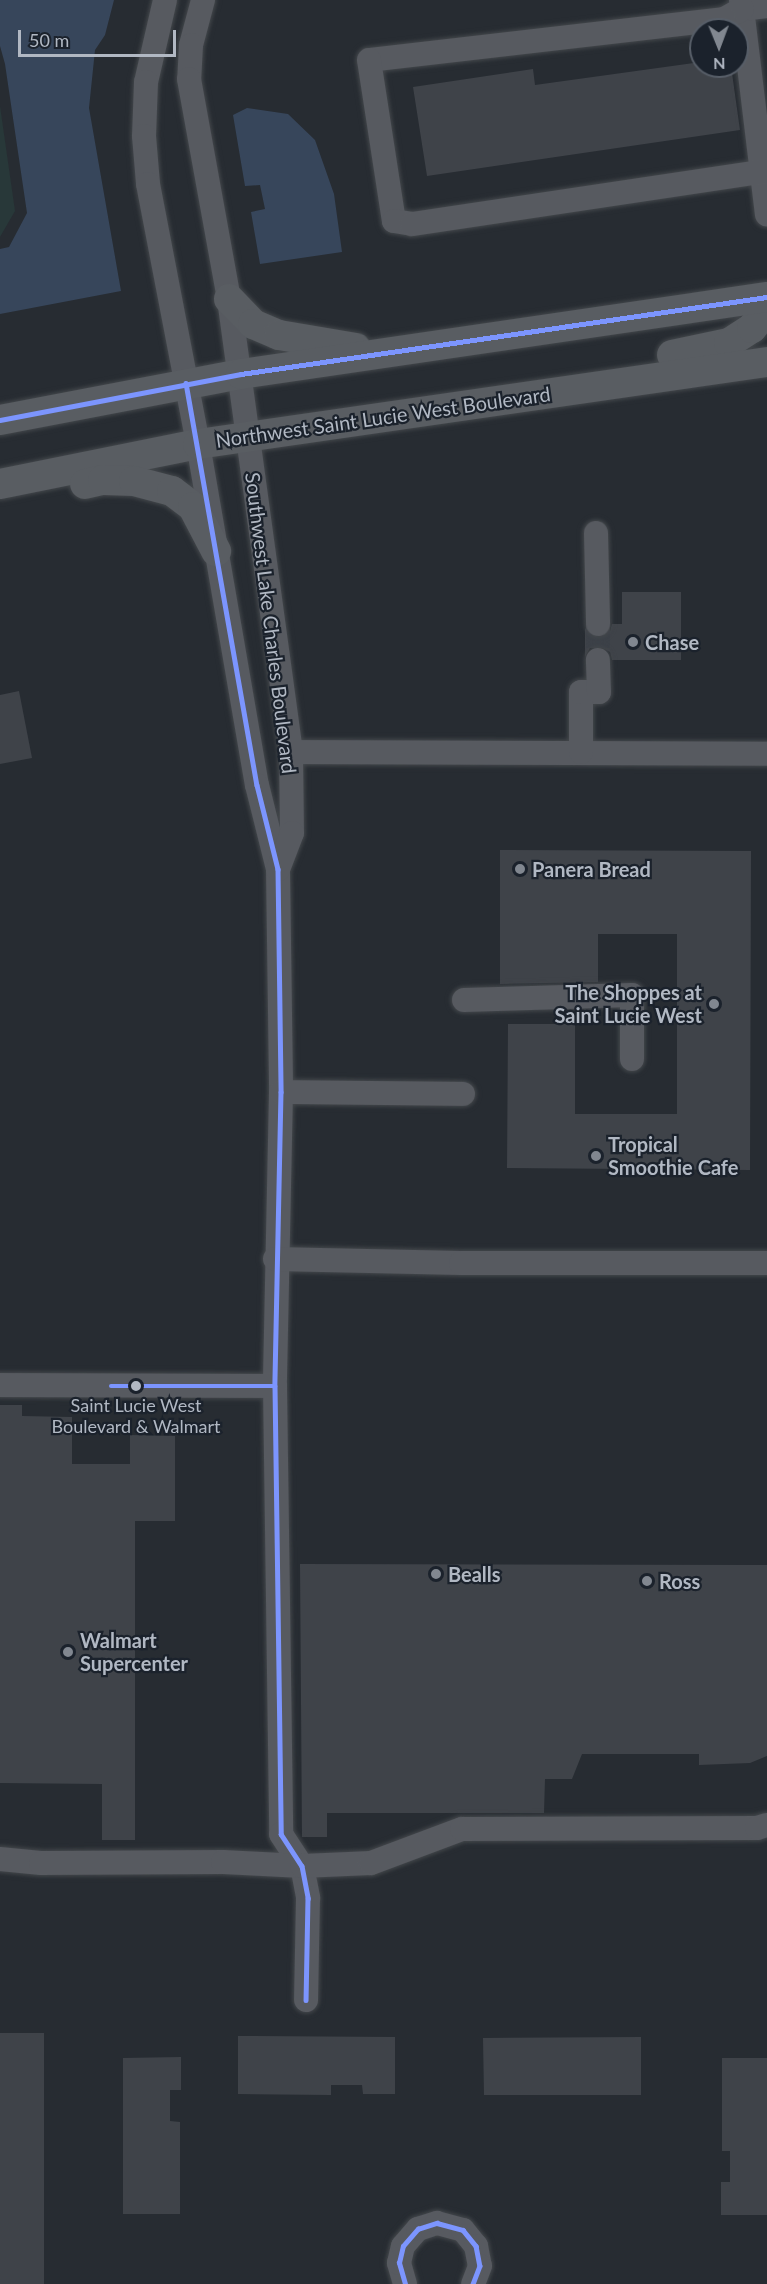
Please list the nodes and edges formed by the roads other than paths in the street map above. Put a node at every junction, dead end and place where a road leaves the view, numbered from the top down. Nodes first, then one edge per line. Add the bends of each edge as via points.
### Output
1 (165, 0) edge
2 (203, 0) edge
3 (741, 5) edge
4 (767, 6) edge
5 (765, 171) edge
6 (767, 214) edge
7 (767, 297) edge
8 (229, 299) junction
9 (767, 310) edge
10 (376, 354) junction
11 (767, 362) edge
12 (241, 374) junction
13 (186, 383) junction
14 (368, 419) junction
15 (0, 420) edge
16 (248, 437) junction
17 (198, 444) junction
18 (0, 484) edge
19 (0, 500) edge
20 (596, 533) dead end
21 (216, 551) junction
22 (598, 624) tunnel mouth
23 (598, 660) tunnel mouth
24 (291, 752) junction
25 (580, 752) junction
26 (767, 754) edge
27 (279, 869) junction
28 (464, 1000) dead end
29 (632, 1059) dead end
30 (280, 1092) junction
31 (463, 1094) dead end
32 (275, 1259) junction
33 (767, 1263) edge
34 (0, 1385) edge
35 (275, 1386) junction
36 (767, 1825) edge
37 (0, 1859) edge
38 (302, 1866) junction
39 (306, 2000) dead end
40 (405, 2284) edge
41 (473, 2284) edge

1 - 13 street, Southwest Lake Charles Boulevard via 146,82 144,136 148,184
2 - 8 street, Southwest Lake Charles Boulevard via 191,45 189,79
3 - 4 street
3 - 5 street
3 - 5 street via 724,19 369,60 394,221 412,224
5 - 6 street
7 - 10 main road
8 - 10 main road via 252,324 279,335 338,343
8 - 12 street, Southwest Lake Charles Boulevard
9 - 14 main road via 752,328 729,344 704,351 396,397
10 - 12 main road
11 - 14 main road, Northwest Saint Lucie West Boulevard
12 - 13 main road
12 - 16 street, Southwest Lake Charles Boulevard
13 - 15 main road
13 - 17 street, Southwest Lake Charles Boulevard
14 - 16 main road, Northwest Saint Lucie West Boulevard
16 - 17 main road, Northwest Saint Lucie West Boulevard
16 - 24 street, Southwest Lake Charles Boulevard
17 - 18 main road, Northwest Saint Lucie West Boulevard
17 - 21 street, Southwest Lake Charles Boulevard
19 - 21 main road via 103,480 155,485 182,497 193,507
20 - 22 street
21 - 27 street, Southwest Lake Charles Boulevard via 256,785
23 - 25 street via 599,692 581,692
24 - 25 street
24 - 27 street, Southwest Lake Charles Boulevard via 292,833
25 - 26 street
27 - 30 street
28 - 29 street via 632,995
30 - 31 street
30 - 32 street
32 - 33 street
32 - 35 street
34 - 35 street
35 - 38 street via 281,1834
36 - 38 street via 462,1829 371,1863
37 - 38 street via 41,1863 223,1862
38 - 39 street via 308,1898
40 - 41 street via 399,2263 403,2246 418,2229 437,2223 457,2227 473,2240 480,2260

